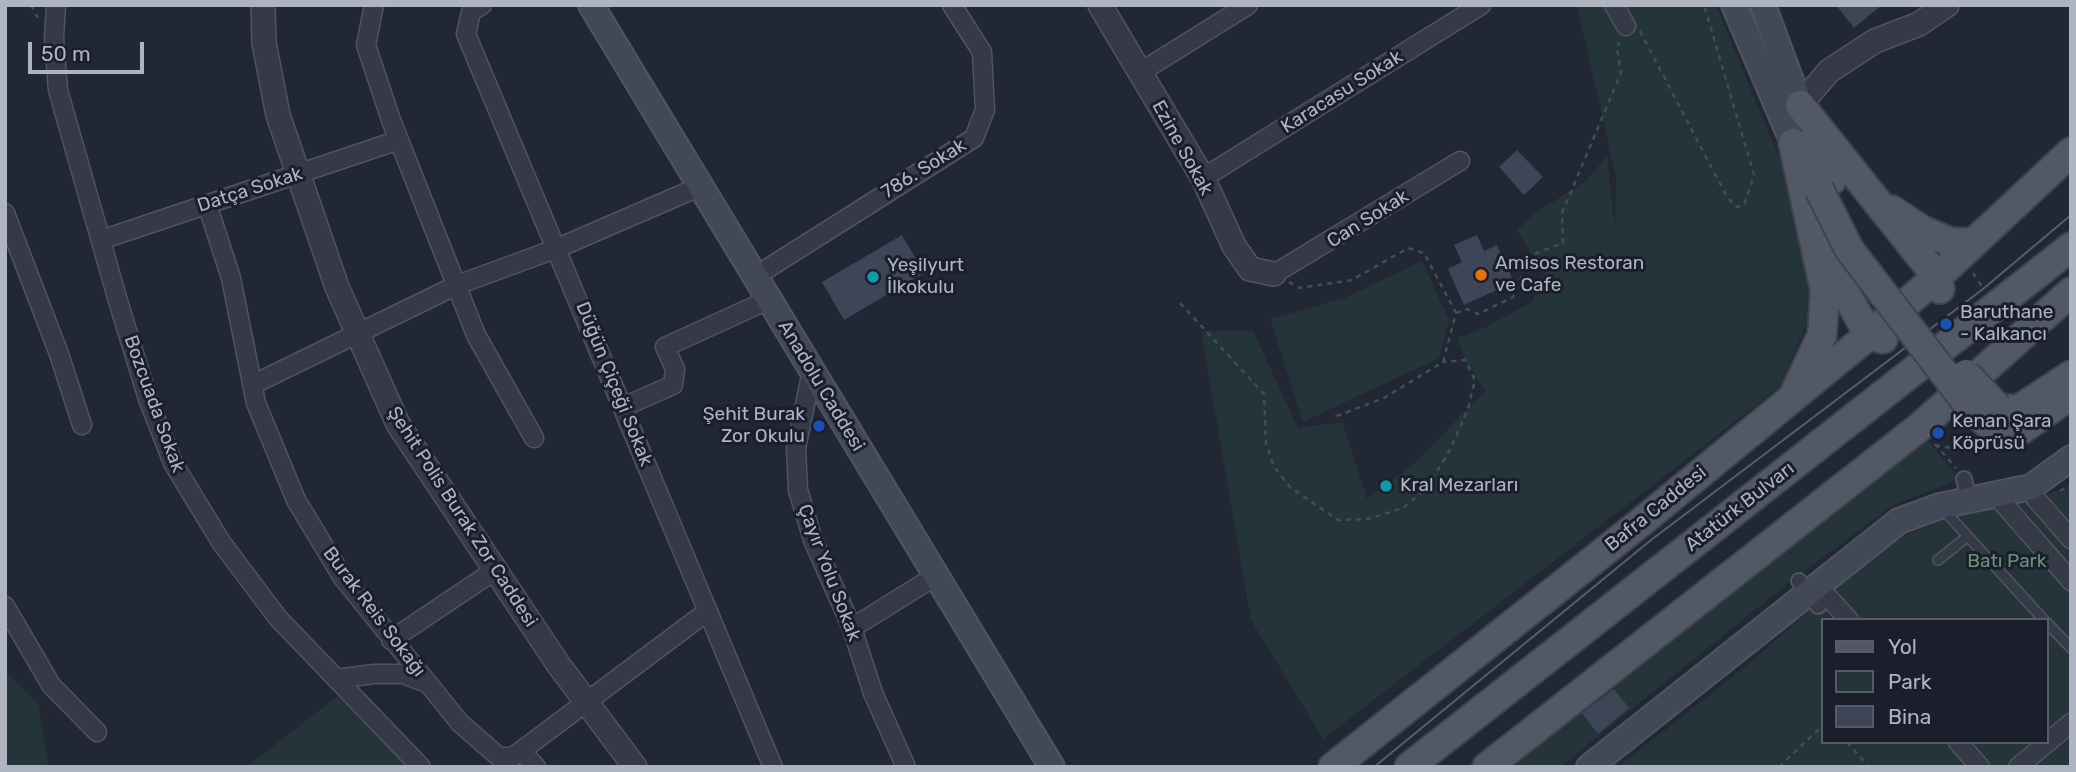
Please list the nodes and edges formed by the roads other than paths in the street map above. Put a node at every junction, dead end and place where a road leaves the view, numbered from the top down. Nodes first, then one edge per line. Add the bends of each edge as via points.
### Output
1 (56, 5) edge
2 (263, 5) edge
3 (374, 5) edge
4 (482, 5) edge
5 (591, 5) edge
6 (952, 5) edge
7 (1100, 5) edge
8 (1248, 5) edge
9 (1481, 5) edge
10 (1615, 5) edge
11 (1734, 5) edge
12 (1763, 5) edge
13 (1947, 5) edge
14 (1452, 13) edge
15 (1626, 26) road end
16 (1139, 73) junction
17 (1800, 105) junction
18 (400, 140) junction
19 (1793, 143) junction
20 (2071, 152) edge
21 (1460, 161) dead end
22 (299, 174) junction
23 (1203, 178) junction
24 (1825, 185) junction
25 (701, 186) junction
26 (1868, 194) junction
27 (207, 204) junction
28 (5, 214) edge
29 (1814, 236) junction
30 (100, 240) junction
31 (558, 247) junction
32 (2071, 247) edge
33 (1967, 250) junction
34 (1274, 274) joint
35 (754, 277) junction
36 (1938, 283) junction
37 (457, 285) junction
38 (2071, 292) edge
39 (768, 300) junction
40 (356, 333) junction
41 (1876, 337) junction
42 (812, 372) junction
43 (2071, 374) edge
44 (252, 384) junction
45 (2071, 395) edge
46 (1793, 398) junction
47 (623, 407) junction
48 (1996, 418) junction
49 (82, 425) dead end
50 (534, 438) dead end
51 (2071, 458) edge
52 (1994, 493) junction
53 (2036, 499) dead end
54 (1940, 506) junction
55 (1967, 537) junction
56 (2071, 539) edge
57 (1938, 560) dead end
58 (494, 571) junction
59 (937, 575) junction
60 (2071, 581) edge
61 (1813, 594) junction
62 (5, 606) edge
63 (708, 611) junction
64 (1846, 618) edge
65 (2042, 618) edge
66 (2048, 624) edge
67 (852, 628) junction
68 (391, 640) junction
69 (2071, 648) edge
70 (336, 679) junction
71 (427, 683) junction
72 (586, 701) junction
73 (2071, 723) edge
74 (97, 732) dead end
75 (2048, 742) edge
76 (1960, 744) edge
77 (2046, 744) edge
78 (521, 751) junction
79 (1048, 763) edge
80 (421, 767) edge
81 (536, 767) edge
82 (635, 767) edge
83 (773, 767) edge
84 (906, 767) edge
85 (1333, 767) edge
86 (1362, 767) edge
87 (1409, 767) edge
88 (1487, 767) edge
89 (1590, 767) edge
90 (1980, 767) edge
91 (2018, 767) edge

1 - 30 street, Bozcuada Sokak via 58,90
2 - 22 street, Şehit Polis Burak Zor Caddesi via 264,43 278,115
3 - 18 street via 366,45
4 - 31 street, Düğün Çiçeği Sokak via 471,12 466,34
5 - 25 main road, Anadolu Caddesi
6 - 35 street, 786. Sokak via 982,52 985,110 974,138
7 - 16 street, Ezine Sokak
8 - 16 street
9 - 14 street, Karacasu Sokak
10 - 15 street
11 - 19 main road
12 - 17 main road
13 - 17 street via 1919,24 1875,41 1829,71
14 - 23 street, Karacasu Sokak
16 - 23 street, Ezine Sokak
17 - 24 main road
17 - 26 main road
18 - 22 street, Datça Sokak
18 - 37 street
19 - 24 main road
19 - 29 main road
20 - 33 main road, Bafra Caddesi
21 - 34 street, Can Sokak
22 - 27 street, Datça Sokak
22 - 40 street, Şehit Polis Burak Zor Caddesi
23 - 34 street, Ezine Sokak via 1229,237 1250,269
24 - 48 main road, bridge
25 - 31 street
25 - 35 main road, Anadolu Caddesi
26 - 33 main road via 1922,230
26 - 36 main road
27 - 30 street, Datça Sokak
27 - 44 street, Burak Reis Sokağı via 231,278
28 - 49 street
29 - 41 main road
29 - 46 main road via 1825,291 1822,335
30 - 70 street, Bozcuada Sokak via 148,399 173,463 270,607
31 - 37 street
31 - 47 street, Düğün Çiçeği Sokak
32 - 87 main road, Atatürk Bulvarı
33 - 36 main road, Bafra Caddesi
35 - 39 main road, Anadolu Caddesi
36 - 41 main road, Bafra Caddesi
37 - 40 street
37 - 50 street via 476,335
38 - 88 main road via 1928,435
39 - 42 main road, Anadolu Caddesi
39 - 47 street via 665,347 675,369 673,385
40 - 44 street
40 - 58 street, Şehit Polis Burak Zor Caddesi via 398,424
41 - 46 main road, Bafra Caddesi
41 - 86 main road, Bafra Caddesi via 1803,408
42 - 59 main road, Anadolu Caddesi
42 - 67 street, Çayır Yolu Sokak via 796,449 798,490 813,540
43 - 48 main road via 2018,410
44 - 68 street, Burak Reis Sokağı via 272,448 296,500 343,578
45 - 48 main road via 2021,429 2004,432
46 - 85 main road, Bafra Caddesi
47 - 63 street, Düğün Çiçeği Sokak
51 - 52 main road via 2031,487
52 - 54 main road
52 - 60 street
53 - 56 street
54 - 55 lane
54 - 61 main road via 1899,522
55 - 57 lane
55 - 65 lane
58 - 68 street
58 - 72 street, Şehit Polis Burak Zor Caddesi
59 - 67 street
59 - 79 main road, Anadolu Caddesi
61 - 64 street
61 - 89 main road
62 - 74 street via 51,685
63 - 72 street
63 - 83 street, Düğün Çiçeği Sokak
66 - 69 lane
67 - 84 street, Çayır Yolu Sokak via 873,693
68 - 71 street, Burak Reis Sokağı
70 - 71 street via 403,674
70 - 80 street, Bozcuada Sokak
71 - 78 street, Burak Reis Sokağı via 485,748 499,757
72 - 78 street
72 - 82 street, Şehit Polis Burak Zor Caddesi
73 - 75 street
76 - 90 street
77 - 91 street
78 - 81 street

